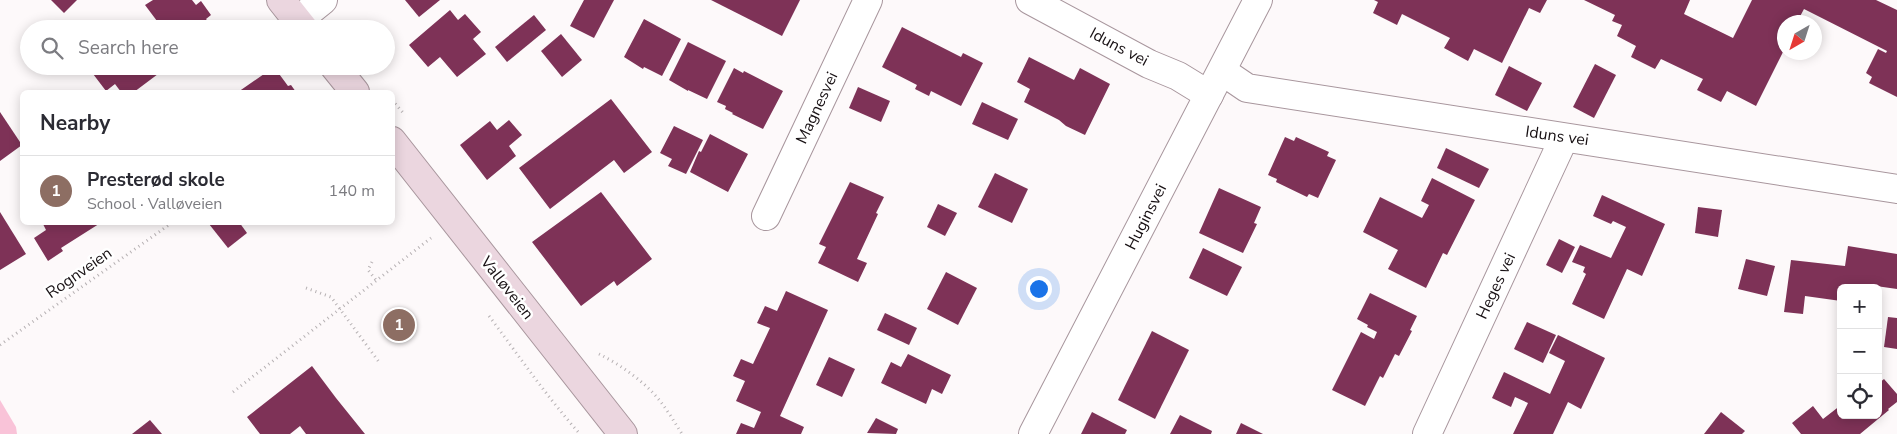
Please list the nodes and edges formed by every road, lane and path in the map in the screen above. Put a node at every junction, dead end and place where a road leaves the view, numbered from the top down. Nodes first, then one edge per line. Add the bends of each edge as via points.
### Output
1 (323, 0) edge
2 (868, 0) edge
3 (1030, 0) edge
4 (1258, 0) edge
5 (294, 16) edge
6 (1222, 71) junction
7 (341, 75) edge
8 (352, 90) edge
9 (1209, 95) junction
10 (1564, 138) junction
11 (395, 145) edge
12 (1897, 189) edge
13 (766, 216) dead end
14 (169, 225) edge
15 (433, 236) dead end
16 (372, 262) dead end
17 (376, 280) junction
18 (306, 288) dead end
19 (339, 308) junction
20 (0, 345) edge
21 (596, 353) dead end
22 (378, 362) dead end
23 (233, 392) dead end
24 (623, 434) edge
25 (682, 434) edge
26 (1033, 434) edge
27 (1427, 434) edge

1 - 5 street
2 - 13 street, Magnesvei
3 - 9 street, Iduns vei
4 - 6 street, Huginsvei
6 - 9 street, Huginsvei
6 - 10 street, Iduns vei via 1247,88
7 - 8 main road
9 - 26 street, Huginsvei
10 - 12 street, Iduns vei
10 - 27 street, Heges vei
11 - 24 main road, Valløveien
14 - 20 path, Rognveien
15 - 17 path
16 - 17 path via 368,270
17 - 19 path
18 - 19 path via 331,297
19 - 22 path
19 - 23 path
21 - 25 path via 613,361 648,389

